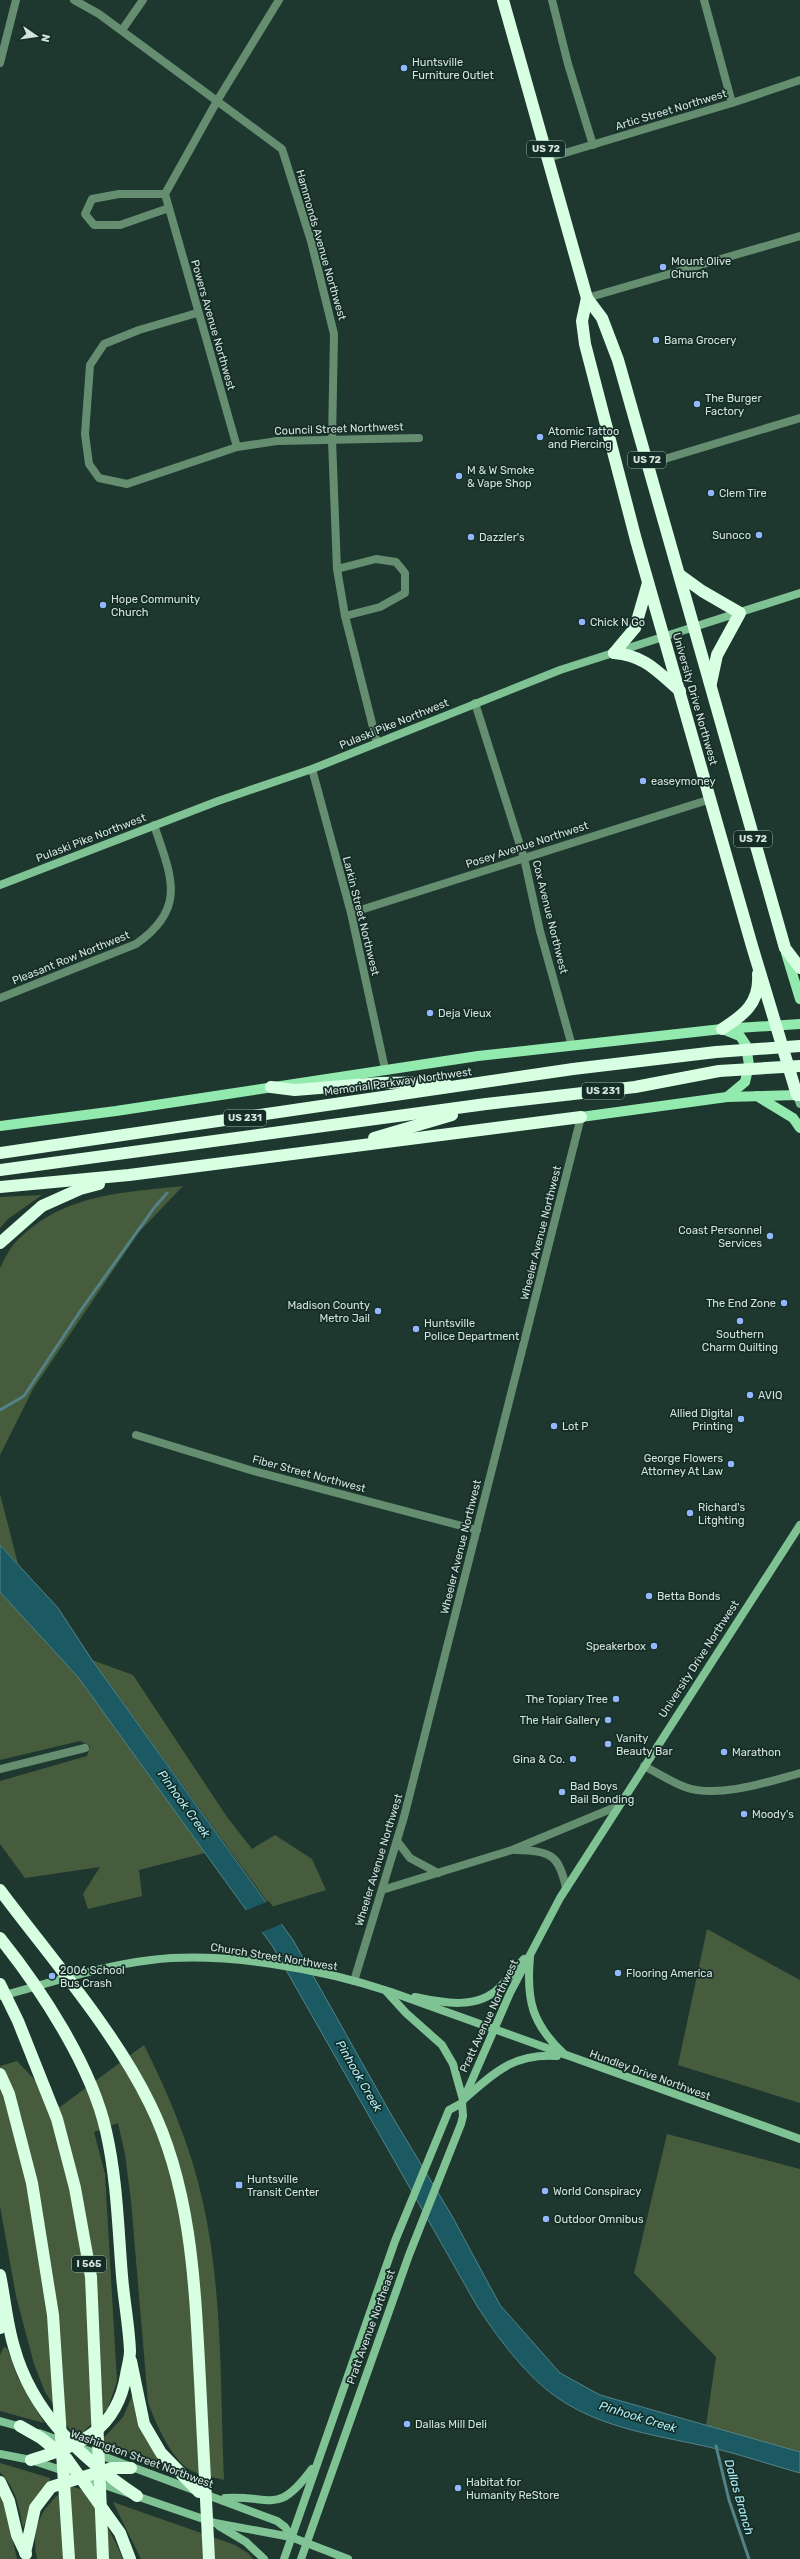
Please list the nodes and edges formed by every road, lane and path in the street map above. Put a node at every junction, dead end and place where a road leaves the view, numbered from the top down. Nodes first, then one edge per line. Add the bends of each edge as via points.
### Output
1 (16, 0) edge
2 (74, 0) edge
3 (143, 0) edge
4 (279, 0) edge
5 (503, 0) edge
6 (552, 0) edge
7 (704, 0) edge
8 (122, 30) junction
9 (0, 63) edge
10 (800, 80) edge
11 (217, 101) junction
12 (732, 103) junction
13 (593, 145) junction
14 (548, 158) junction
15 (165, 194) junction
16 (169, 208) junction
17 (800, 236) edge
18 (587, 298) junction
19 (197, 313) junction
20 (800, 418) edge
21 (419, 438) dead end
22 (332, 440) junction
23 (237, 447) junction
24 (648, 464) junction
25 (337, 569) junction
26 (680, 574) junction
27 (648, 583) junction
28 (800, 593) edge
29 (740, 613) junction
30 (345, 616) junction
31 (695, 627) junction
32 (664, 636) junction
33 (614, 653) junction
34 (711, 687) junction
35 (680, 692) junction
36 (475, 703) junction
37 (377, 743) junction
38 (312, 769) junction
39 (711, 799) junction
40 (154, 825) junction
41 (524, 858) junction
42 (0, 885) edge
43 (351, 913) junction
44 (785, 948) junction
45 (758, 964) junction
46 (800, 968) edge
47 (0, 998) edge
48 (800, 999) edge
49 (800, 1024) edge
50 (777, 1026) junction
51 (722, 1029) junction
52 (572, 1046) junction
53 (800, 1046) edge
54 (800, 1066) edge
55 (385, 1069) junction
56 (490, 1082) junction
57 (271, 1087) junction
58 (757, 1096) junction
59 (727, 1097) junction
60 (799, 1098) edge
61 (486, 1104) junction
62 (581, 1117) junction
63 (0, 1126) edge
64 (800, 1128) edge
65 (342, 1148) junction
66 (0, 1153) edge
67 (0, 1170) edge
68 (129, 1175) junction
69 (0, 1187) edge
70 (0, 1243) edge
71 (136, 1435) dead end
72 (800, 1525) edge
73 (477, 1530) junction
74 (84, 1748) dead end
75 (644, 1766) junction
76 (0, 1769) edge
77 (800, 1773) edge
78 (618, 1806) junction
79 (397, 1841) junction
80 (512, 1850) junction
81 (438, 1873) junction
82 (566, 1888) junction
83 (0, 1890) edge
84 (382, 1890) junction
85 (0, 1938) edge
86 (531, 1952) junction
87 (354, 1981) junction
88 (0, 1984) edge
89 (385, 1991) junction
90 (0, 1996) edge
91 (493, 2030) junction
92 (568, 2057) junction
93 (0, 2074) edge
94 (462, 2101) junction
95 (800, 2139) edge
96 (395, 2241) joint
97 (1, 2281) edge
98 (0, 2328) edge
99 (130, 2353) junction
100 (0, 2421) edge
101 (20, 2426) junction
102 (74, 2446) junction
103 (59, 2452) junction
104 (0, 2454) edge
105 (32, 2460) junction
106 (318, 2462) junction
107 (131, 2468) junction
108 (101, 2472) junction
109 (80, 2477) junction
110 (0, 2482) edge
111 (199, 2492) junction
112 (137, 2496) junction
113 (222, 2499) junction
114 (215, 2523) junction
115 (291, 2537) junction
116 (305, 2543) junction
117 (26, 2556) edge
118 (69, 2559) edge
119 (103, 2559) edge
120 (130, 2559) edge
121 (209, 2559) edge
122 (264, 2559) edge
123 (284, 2559) edge
124 (301, 2559) edge
125 (348, 2559) edge

1 - 9 street
2 - 8 street, Hammonds Avenue Northwest
3 - 8 street
4 - 11 street
5 - 14 highway, University Drive Northwest / US 72
6 - 13 street via 568,64
7 - 12 street
8 - 11 street, Hammonds Avenue Northwest
10 - 12 street, Artic Street Northwest
11 - 15 street
11 - 22 street, Hammonds Avenue Northwest via 282,149 311,241 334,334
12 - 13 street, Artic Street Northwest
13 - 14 street, Artic Street Northwest
14 - 18 highway, University Drive Northwest / US 72
15 - 16 street, Powers Avenue Northwest
15 - 16 street via 119,194 92,199 85,214 94,225 120,225
16 - 19 street, Powers Avenue Northwest
17 - 18 street
18 - 24 highway, University Drive Northwest / US 72 via 602,318 618,360
18 - 27 highway, University Drive Northwest / US 72 via 582,322 586,344
19 - 23 street, Powers Avenue Northwest
19 - 23 street, Council Street Northwest via 139,330 104,344 90,365 85,434 89,464 99,478 127,484
20 - 24 street
21 - 22 street, Council Street Northwest
22 - 23 street, Council Street Northwest via 277,441
22 - 25 street, Hammonds Avenue Northwest
24 - 26 highway, University Drive Northwest / US 72
25 - 30 street, Hammonds Avenue Northwest
25 - 30 street via 376,560 396,562 405,573 404,593 380,606
26 - 29 highway via 702,591
26 - 31 highway, University Drive Northwest / US 72
27 - 32 highway, University Drive Northwest / US 72
27 - 33 highway via 635,628
28 - 29 main road, Pulaski Pike Northwest
29 - 31 main road, Pulaski Pike Northwest
29 - 34 highway via 717,655
30 - 37 street, Hammonds Avenue Northwest
31 - 32 main road, Pulaski Pike Northwest
31 - 34 highway, University Drive Northwest / US 72
32 - 33 main road, Pulaski Pike Northwest
32 - 35 highway, University Drive Northwest / US 72
33 - 35 highway via 631,654 649,664
33 - 36 main road, Pulaski Pike Northwest via 560,670
34 - 44 highway, University Drive Northwest / US 72
35 - 39 highway, University Drive Northwest / US 72
36 - 37 main road, Pulaski Pike Northwest
36 - 41 street, Cox Avenue Northwest
37 - 38 main road, Pulaski Pike Northwest
38 - 40 main road, Pulaski Pike Northwest
38 - 43 street, Larkin Street Northwest
39 - 41 street, Posey Avenue Northwest
39 - 45 highway, University Drive Northwest / US 72
40 - 42 main road, Pulaski Pike Northwest
40 - 47 street, Pleasant Row Northwest via 170,871 172,895 167,913 152,933 136,944
41 - 43 street, Posey Avenue Northwest
41 - 52 street, Cox Avenue Northwest via 540,931
43 - 55 street, Larkin Street Northwest
44 - 46 highway, US 72
44 - 48 main road, University Drive Northwest / US 72
45 - 50 highway, University Drive Northwest / US 72
45 - 51 highway via 757,991 750,1009
49 - 50 main road
50 - 51 main road
50 - 60 highway, University Drive Northwest / US 72
51 - 52 main road
51 - 59 main road via 740,1036 746,1045 748,1060 745,1082
52 - 55 main road
53 - 56 highway, Memorial Parkway Northwest / US 231 via 716,1052
54 - 61 highway, US 231 via 719,1071 635,1087
55 - 57 main road
56 - 57 highway via 380,1083 295,1090
56 - 66 highway, Memorial Parkway Northwest / US 231
57 - 63 main road
58 - 59 main road
58 - 60 main road
58 - 64 main road via 792,1118
59 - 62 main road
61 - 65 highway
61 - 67 highway, US 231
62 - 65 highway
62 - 73 street, Wheeler Avenue Northwest
65 - 68 highway
68 - 69 highway
68 - 70 highway via 80,1189 42,1206
71 - 73 street, Fiber Street Northwest via 250,1470
72 - 75 main road, University Drive Northwest
73 - 79 street, Wheeler Avenue Northwest
74 - 76 street
75 - 77 street via 685,1788 706,1791 729,1790
75 - 78 main road, University Drive Northwest
78 - 80 street
78 - 82 main road, Pratt Avenue Northwest
79 - 81 street via 410,1858
79 - 84 street, Wheeler Avenue Northwest
80 - 81 street
80 - 82 street via 543,1852 554,1857 561,1868
81 - 84 street
82 - 86 main road, Pratt Avenue Northwest
83 - 121 highway via 109,2035 150,2104 173,2165 183,2203 196,2306
84 - 87 street, Wheeler Avenue Northwest
85 - 99 highway via 72,2045 96,2098 106,2130 114,2173
86 - 89 main road via 500,1987 482,1999 455,2003
86 - 91 main road, Pratt Avenue Northwest
86 - 92 main road via 529,1992 538,2023
87 - 89 main road, Church Street Northwest
87 - 90 main road, Church Street Northwest via 232,1959 180,1957 104,1968
88 - 119 highway, I 565 via 57,2119 75,2188 83,2232 91,2277
89 - 91 main road, Church Street Northwest
89 - 94 main road via 442,2045 453,2064
91 - 92 main road, Hundley Drive Northwest
91 - 94 main road, Pratt Avenue Northwest
92 - 94 main road via 528,2057 513,2062 494,2072
92 - 95 main road, Hundley Drive Northwest
93 - 118 highway via 9,2094 32,2183 53,2315
94 - 96 main road, Pratt Avenue Northwest via 449,2110
94 - 116 main road, Pratt Avenue Northeast via 461,2124 409,2254
96 - 106 main road, Pratt Avenue Northeast
97 - 98 highway
97 - 102 highway via 14,2347 31,2390 56,2427
99 - 102 highway via 122,2396 112,2414 95,2434
99 - 111 highway via 144,2424 161,2453
100 - 101 main road, Washington Street Northwest
101 - 102 main road, Washington Street Northwest
101 - 103 highway
102 - 103 highway
102 - 107 main road, Washington Street Northwest
102 - 108 highway
103 - 105 highway
103 - 109 highway
104 - 105 main road, Washington Street Northwest
105 - 109 main road, Washington Street Northwest
106 - 113 main road via 297,2488 278,2500
106 - 115 main road, Pratt Avenue Northeast
107 - 108 highway via 112,2468
107 - 111 main road, Washington Street Northwest
108 - 109 highway
108 - 112 highway
109 - 112 main road, Washington Street Northwest
109 - 117 highway via 51,2488 35,2508
109 - 120 highway via 120,2533
110 - 117 highway via 9,2501 17,2535
111 - 113 main road, Washington Street Northwest
112 - 114 main road, Washington Street Northwest
113 - 115 main road, Washington Street Northwest via 277,2521 285,2527
114 - 115 main road, Washington Street Northwest
114 - 122 main road via 246,2542
115 - 116 main road, Washington Street Northwest
115 - 123 main road, Pratt Avenue Northeast
116 - 124 main road, Pratt Avenue Northeast
116 - 125 main road, Washington Street Northwest

